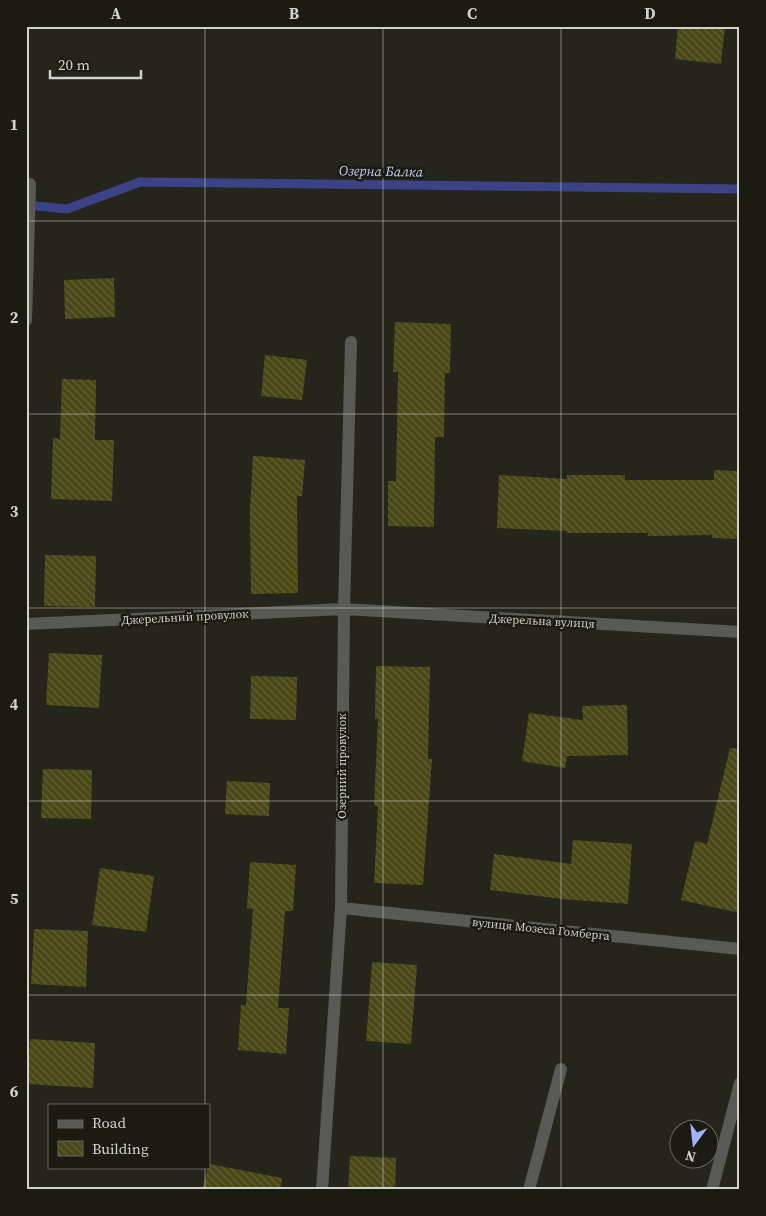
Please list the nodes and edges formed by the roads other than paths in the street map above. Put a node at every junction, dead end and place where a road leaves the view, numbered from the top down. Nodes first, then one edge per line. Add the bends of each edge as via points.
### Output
1 (30, 184) dead end
2 (26, 320) edge
3 (351, 342) dead end
4 (344, 609) junction
5 (26, 624) edge
6 (740, 632) edge
7 (342, 908) junction
8 (740, 949) edge
9 (562, 1069) dead end
10 (740, 1083) edge
11 (322, 1190) edge
12 (529, 1190) edge
13 (712, 1190) edge

1 - 2 street
3 - 4 street, Озерний провулок
4 - 5 street, Джерельний провулок
4 - 6 street, Джерельна вулиця
4 - 7 street, Озерний провулок
7 - 8 street, вулиця Мозеса Гомберга
7 - 11 street, Озерний провулок
9 - 12 street
10 - 13 street

